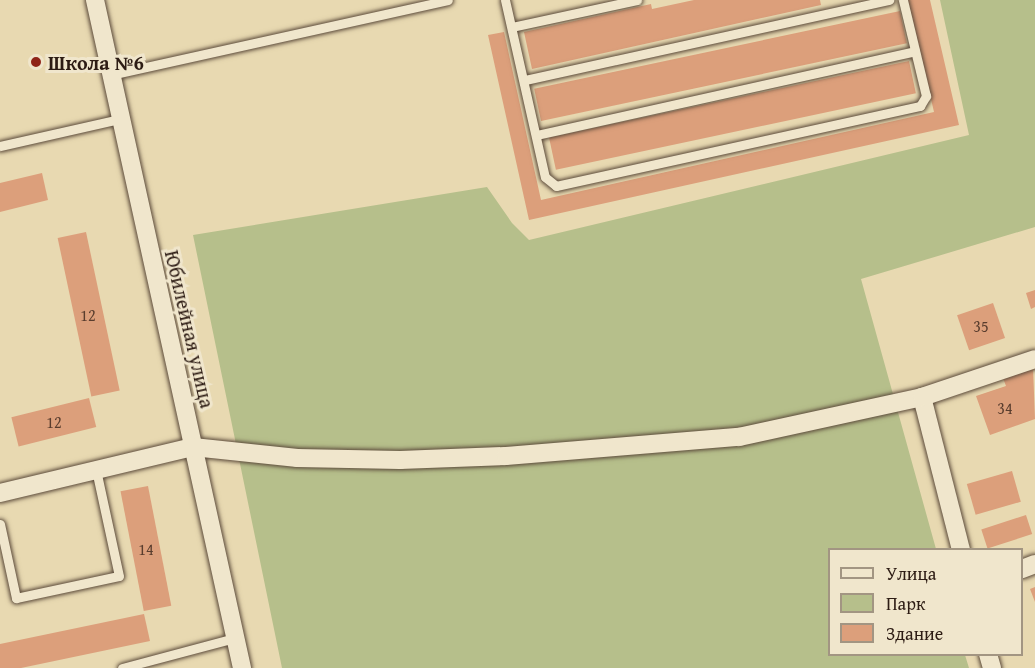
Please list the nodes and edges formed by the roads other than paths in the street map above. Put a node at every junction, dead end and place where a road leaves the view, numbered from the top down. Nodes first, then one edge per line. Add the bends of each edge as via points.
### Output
1 (94, 0) edge
2 (448, 0) edge
3 (505, 0) edge
4 (637, 0) edge
5 (835, 0) edge
6 (889, 0) edge
7 (903, 0) edge
8 (838, 11) junction
9 (512, 27) junction
10 (915, 51) junction
11 (110, 75) junction
12 (525, 80) junction
13 (120, 119) junction
14 (537, 135) junction
15 (0, 146) edge
16 (1035, 359) edge
17 (922, 397) junction
18 (194, 447) junction
19 (96, 470) junction
20 (0, 493) edge
21 (0, 524) edge
22 (961, 548) edge
23 (235, 638) junction
24 (122, 668) edge
25 (242, 668) edge

1 - 11 street, Юбилейная улица
2 - 11 lane
3 - 9 lane
4 - 9 lane
5 - 8 lane
6 - 8 lane
7 - 10 lane
8 - 12 lane
9 - 12 lane
10 - 14 lane
10 - 14 lane via 926,96 920,106 908,109 556,186 545,177
11 - 13 street, Юбилейная улица
12 - 14 lane
13 - 15 lane
13 - 18 street, Юбилейная улица
16 - 17 street
17 - 18 street via 739,437 506,456 297,458
17 - 22 street
18 - 19 street
18 - 23 street, Юбилейная улица
19 - 20 street
19 - 21 lane via 119,576 16,598
23 - 24 lane
23 - 25 street, Юбилейная улица

